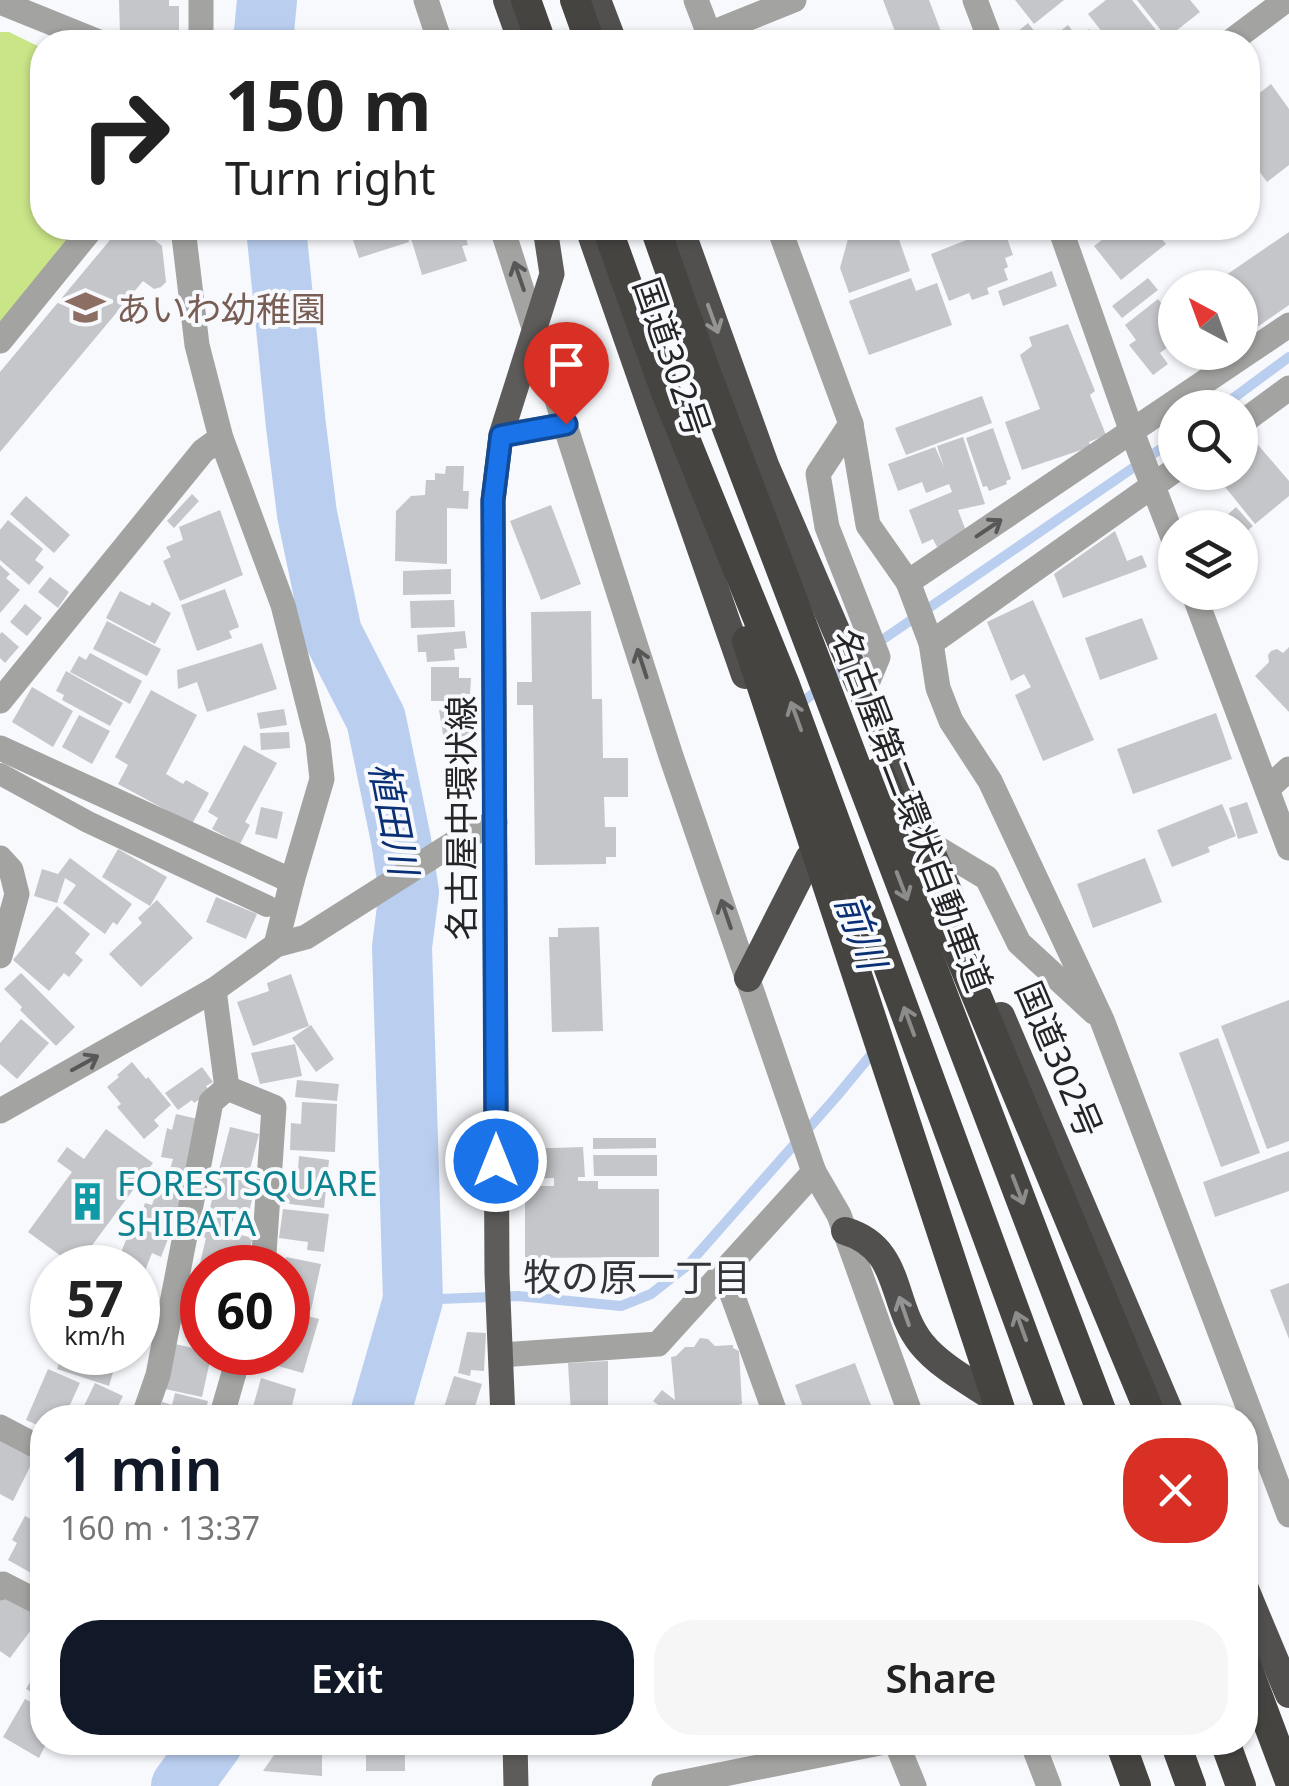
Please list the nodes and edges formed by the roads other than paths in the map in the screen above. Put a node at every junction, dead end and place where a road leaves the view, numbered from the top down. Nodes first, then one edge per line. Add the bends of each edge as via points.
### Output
1 (202, 0) edge
2 (426, 0) edge
3 (506, 0) edge
4 (526, 0) edge
5 (574, 0) edge
6 (598, 0) edge
7 (696, 0) edge
8 (794, 0) edge
9 (975, 0) edge
10 (1286, 0) edge
11 (0, 2) edge
12 (69, 30) edge
13 (201, 30) edge
14 (436, 30) edge
15 (517, 30) edge
16 (537, 30) edge
17 (585, 30) edge
18 (609, 30) edge
19 (708, 30) edge
20 (728, 30) edge
21 (986, 30) edge
22 (1246, 30) edge
23 (82, 240) edge
24 (184, 240) edge
25 (506, 240) edge
26 (547, 240) edge
27 (592, 240) edge
28 (611, 240) edge
29 (659, 240) edge
30 (684, 240) edge
31 (784, 240) edge
32 (1064, 240) edge
33 (535, 325) junction
34 (1289, 325) edge
35 (0, 341) edge
36 (706, 370) junction
37 (664, 386) junction
38 (1289, 388) edge
39 (1258, 411) edge
40 (566, 424) junction
41 (851, 424) junction
42 (1134, 435) junction
43 (501, 436) junction
44 (221, 438) junction
45 (1158, 475) edge
46 (1158, 478) edge
47 (910, 586) junction
48 (1201, 610) edge
49 (928, 635) junction
50 (862, 692) junction
51 (0, 701) edge
52 (0, 748) edge
53 (1289, 769) edge
54 (0, 774) edge
55 (1267, 789) junction
56 (495, 822) junction
57 (926, 842) junction
58 (1289, 848) edge
59 (0, 858) edge
60 (809, 858) junction
61 (292, 881) junction
62 (266, 906) dead end
63 (276, 945) junction
64 (0, 956) edge
65 (748, 978) junction
66 (214, 990) junction
67 (1102, 1020) junction
68 (227, 1088) junction
69 (0, 1111) edge
70 (814, 1172) junction
71 (845, 1231) junction
72 (265, 1245) edge
73 (724, 1272) junction
74 (501, 1354) junction
75 (233, 1375) edge
76 (148, 1405) edge
77 (225, 1405) edge
78 (503, 1405) edge
79 (772, 1405) edge
80 (907, 1405) edge
81 (993, 1405) edge
82 (999, 1405) edge
83 (999, 1405) edge
84 (1049, 1405) edge
85 (1099, 1405) edge
86 (1147, 1405) edge
87 (1166, 1405) edge
88 (1247, 1405) edge
89 (0, 1427) edge
90 (1258, 1433) edge
91 (30, 1443) edge
92 (1289, 1515) edge
93 (0, 1588) edge
94 (30, 1598) edge
95 (1258, 1620) edge
96 (1289, 1694) edge
97 (1258, 1697) edge
98 (515, 1755) edge
99 (820, 1755) edge
100 (901, 1755) edge
101 (1037, 1755) edge
102 (1122, 1755) edge
103 (1179, 1755) edge
104 (1230, 1755) edge
105 (1289, 1779) edge
106 (516, 1786) edge
107 (664, 1786) edge
108 (914, 1786) edge
109 (1049, 1786) edge
110 (1133, 1786) edge
111 (1191, 1786) edge
112 (1241, 1786) edge

1 - 13 street
2 - 14 street
3 - 15 highway
4 - 16 highway
5 - 17 highway
6 - 18 highway
7 - 19 street
8 - 20 street
9 - 21 street
10 - 22 street
11 - 12 street
23 - 35 street
24 - 44 street via 197,345
33 -> 25 street
26 - 33 main road, 名古屋中環状線 via 552,274
27 - 60 highway, 国道302号
28 - 37 highway
29 - 36 highway, 名古屋第二環状自動車道
30 -> 50 highway, 国道302号 via 765,465
31 - 41 street
32 - 42 street
33 - 40 street
33 - 43 main road, 名古屋中環状線
34 - 42 street
36 -> 85 highway, 名古屋第二環状自動車道
36 - 86 highway
37 - 83 highway
84 -> 37 highway via 785,685
38 - 39 street
40 - 43 street
65 -> 40 street
41 - 47 street via 868,525
41 - 50 street via 818,474 828,532 878,657
42 - 45 street
47 -> 42 street
43 - 56 main road, 名古屋中環状線 via 493,500
44 - 51 street via 203,451
44 - 61 street via 283,605 318,743 322,779
46 - 49 street
47 - 49 street
48 - 55 street
49 - 67 street via 951,721 990,781
50 - 57 highway, 国道302号
52 - 61 street
53 - 55 street
54 - 62 street
55 - 58 street
56 - 63 street via 306,937
56 - 74 main road, 名古屋中環状線
57 - 67 street via 987,878 1019,943
57 - 87 highway, 国道302号
59 - 64 street via 17,894
60 - 65 highway
60 - 82 highway, 国道302号
61 - 63 street
63 - 66 street
65 - 70 street
66 - 68 street
69 -> 66 street
67 - 88 street
68 - 72 street via 274,1106
68 - 76 street via 211,1102
70 - 71 street
70 - 73 street
71 - 80 street
81 -> 71 highway via 925,1348 910,1328 879,1250
73 - 74 street via 658,1344
73 - 79 street
74 - 78 main road, 名古屋中環状線
75 - 77 street
89 - 91 street
90 - 92 street
93 - 94 street
95 - 96 highway
97 - 105 highway
98 - 106 main road
99 - 107 street
100 - 108 street
101 - 109 street
102 - 110 highway
103 - 111 highway
104 - 112 highway

